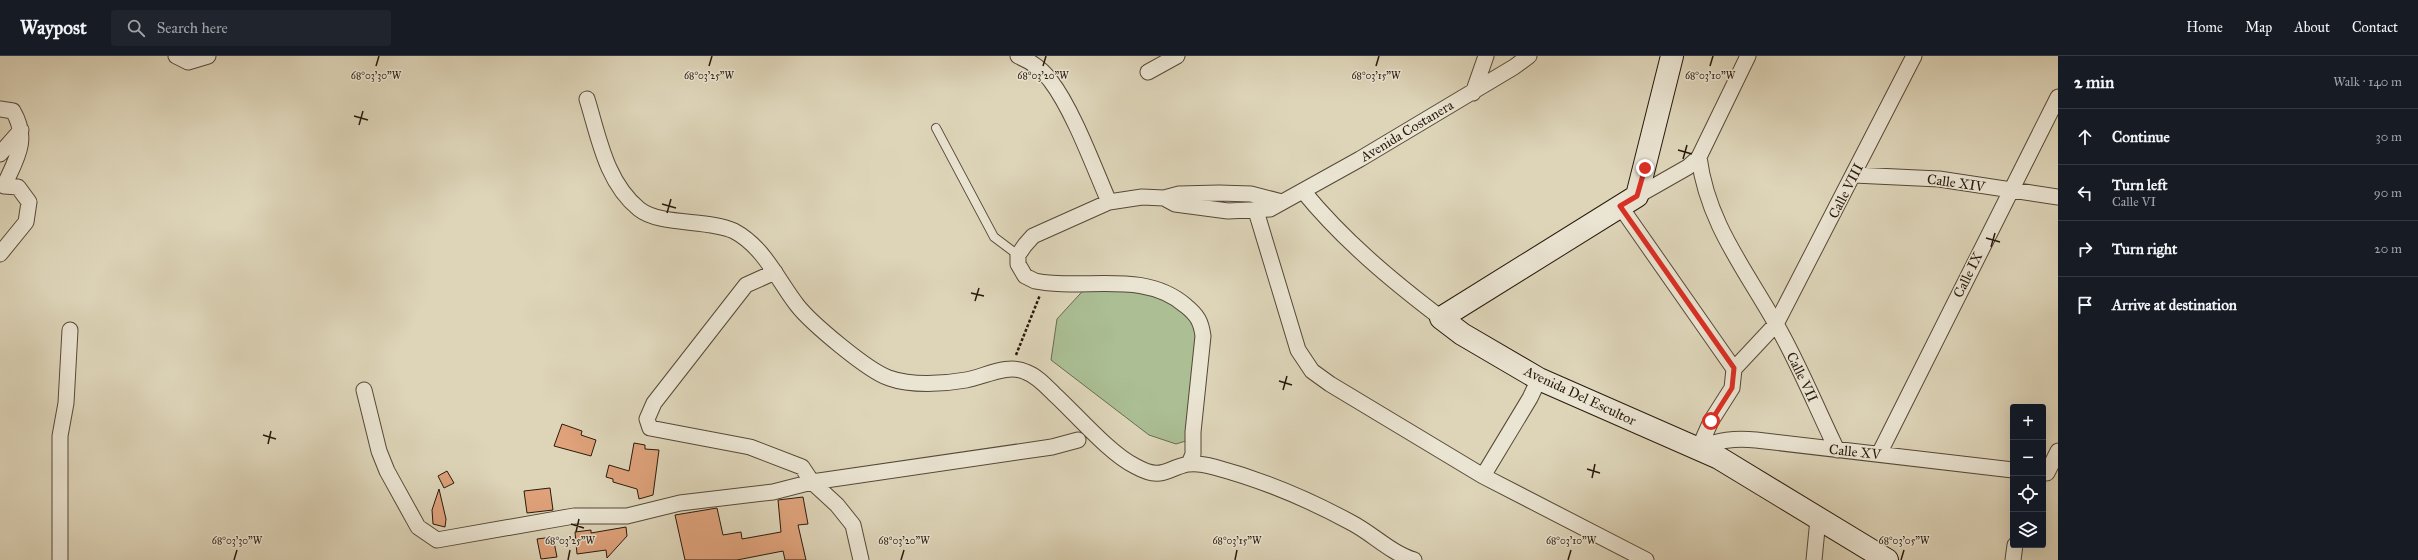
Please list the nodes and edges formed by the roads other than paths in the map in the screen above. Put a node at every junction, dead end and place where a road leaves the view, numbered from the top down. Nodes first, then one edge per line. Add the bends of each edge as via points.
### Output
1 (208, 56) edge
2 (1018, 56) edge
3 (1177, 56) edge
4 (1486, 56) edge
5 (1529, 56) edge
6 (1672, 56) edge
7 (1748, 56) edge
8 (1914, 56) edge
9 (182, 59) edge
10 (1148, 72) dead end
11 (1473, 93) junction
12 (2058, 97) edge
13 (587, 99) dead end
14 (0, 109) edge
15 (936, 128) dead end
16 (21, 130) junction
17 (0, 154) edge
18 (1699, 157) junction
19 (1854, 175) junction
20 (1303, 191) junction
21 (2010, 191) junction
22 (2058, 197) edge
23 (1164, 198) junction
24 (1629, 201) junction
25 (1109, 202) junction
26 (1282, 202) junction
27 (1256, 211) junction
28 (0, 254) edge
29 (1018, 255) junction
30 (775, 272) junction
31 (1441, 318) junction
32 (1776, 324) junction
33 (70, 330) dead end
34 (1734, 368) junction
35 (1539, 379) junction
36 (364, 390) dead end
37 (1078, 440) dead end
38 (1699, 448) junction
39 (1837, 450) junction
40 (2058, 451) edge
41 (1879, 454) junction
42 (1189, 464) junction
43 (2010, 470) edge
44 (2049, 473) edge
45 (1483, 476) junction
46 (812, 482) junction
47 (1818, 519) junction
48 (2015, 548) edge
49 (1624, 555) edge
50 (60, 560) edge
51 (861, 560) edge
52 (1414, 560) edge
53 (1646, 560) edge
54 (1814, 560) edge
55 (1886, 560) edge
56 (2013, 560) edge

1 - 9 street
2 - 25 street via 1030,61 1049,78 1062,97
3 - 10 street
4 - 11 street
5 - 11 street, Avenida Costanera
6 - 24 street
7 - 18 street
8 - 19 street, Calle VIII
11 - 20 street, Avenida Costanera
12 - 21 street, Calle IX
13 - 30 street via 605,160 617,184 641,210 674,221 712,225 734,232 765,256
14 - 16 street via 13,112 21,124
15 - 29 lane via 994,237
16 - 17 street
16 - 28 street via 22,145 4,186 18,187 29,202 26,222
18 - 24 street via 1688,167
18 - 32 street, Calle VII via 1710,206 1726,240
19 - 21 street, Calle XIV via 1939,179
19 - 32 street, Calle VIII
20 - 26 street, Avenida Costanera
20 - 31 street, Avenida Del Escultor via 1393,282
21 - 22 street, Calle XIV
21 - 41 street, Calle IX
23 - 25 street via 1142,197
23 - 26 street via 1179,194 1251,194
23 - 27 street, Avenida Costanera via 1175,204 1200,208
24 - 31 street
24 - 34 street
25 - 29 street via 1033,236
26 - 27 street, Avenida Costanera via 1270,209
27 - 45 street via 1298,350 1312,371
29 - 42 street via 1018,264 1025,276 1044,283 1134,284 1158,289 1178,298 1198,317 1203,336 1193,432 1194,454
30 - 42 street via 798,307 863,364 890,378 936,384 1011,369 1025,371 1043,384 1120,457 1135,467 1160,474
30 - 46 street via 746,286 654,403 647,419 650,428 750,447 802,467
31 - 35 street, Avenida Del Escultor via 1462,334
32 - 34 street, Calle VIII
32 - 39 street, Calle VII
33 - 50 street via 66,403 60,436
34 - 38 street via 1732,388 1711,421
35 - 38 street, Avenida Del Escultor
35 - 45 street
36 - 46 street via 387,471 418,527 437,540 574,516 633,515 680,503 773,492
37 - 46 street via 1052,447
38 - 39 street, Calle XV via 1733,438
38 - 47 street, Avenida Del Escultor
39 - 41 street, Calle XV
40 - 44 street
41 - 43 street, Calle XV
42 - 52 street via 1212,467 1280,488 1352,523 1403,557
45 - 49 street
46 - 51 street via 837,505 853,525
47 - 54 street
47 - 55 street, Avenida Del Escultor
48 - 56 street
49 - 53 street

